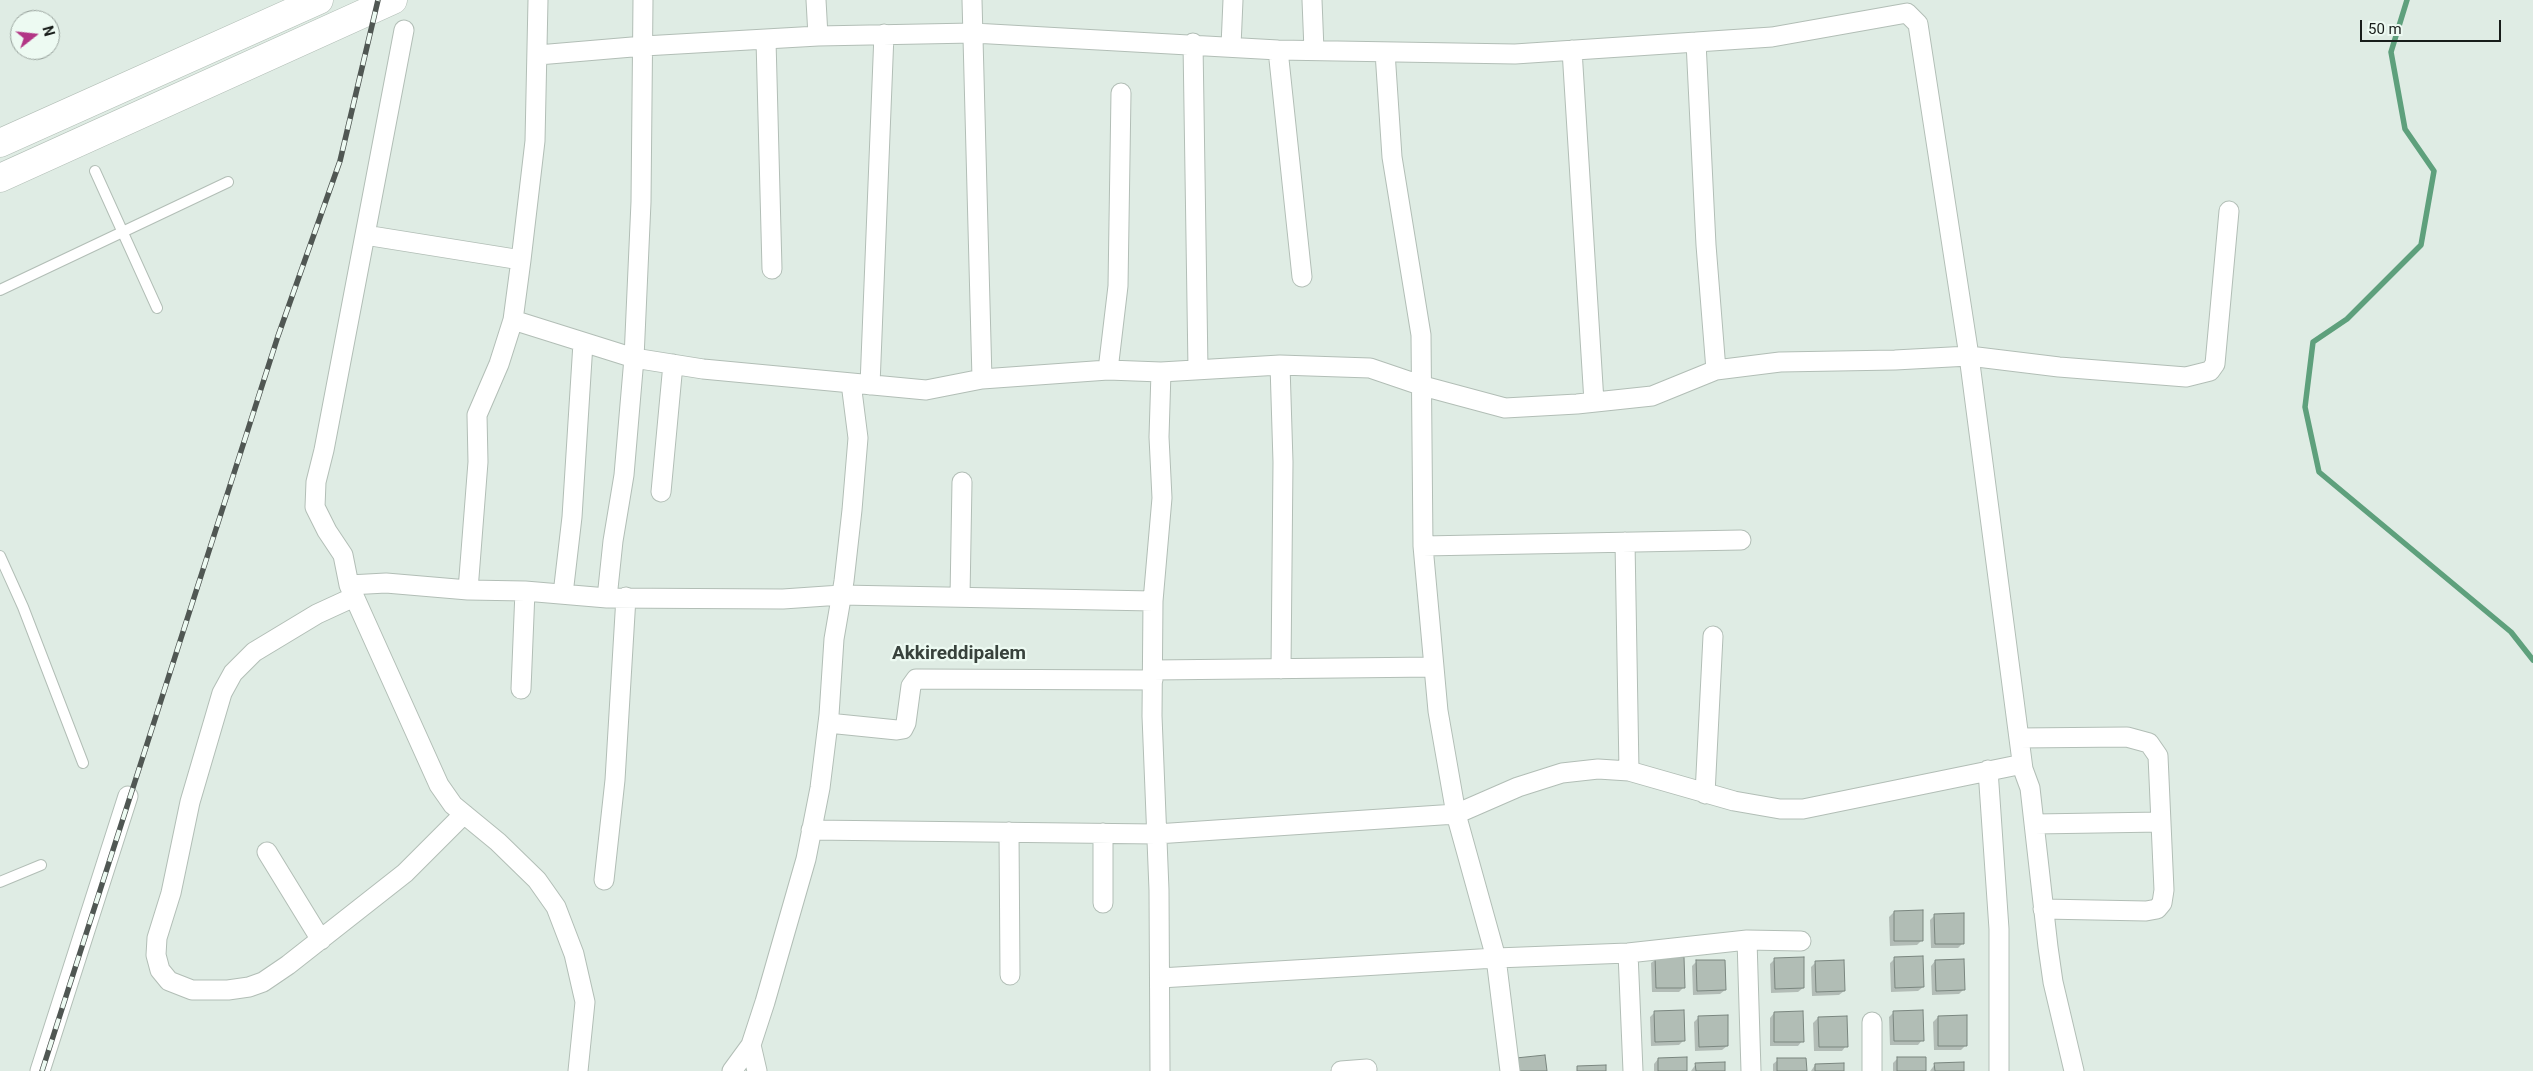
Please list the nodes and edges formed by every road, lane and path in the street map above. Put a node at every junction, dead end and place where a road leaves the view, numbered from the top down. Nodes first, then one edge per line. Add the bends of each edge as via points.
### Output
1 (319, 0) edge
2 (392, 0) edge
3 (538, 0) edge
4 (643, 0) edge
5 (816, 0) edge
6 (972, 0) edge
7 (1232, 0) edge
8 (1312, 0) edge
9 (1906, 7) edge
10 (404, 30) dead end
11 (973, 33) junction
12 (884, 34) junction
13 (818, 36) junction
14 (766, 40) junction
15 (1696, 42) junction
16 (1192, 43) junction
17 (644, 46) junction
18 (1231, 46) junction
19 (1278, 50) junction
20 (1314, 50) junction
21 (1572, 50) junction
22 (1385, 52) junction
23 (538, 56) junction
24 (1121, 93) dead end
25 (0, 142) edge
26 (94, 171) dead end
27 (0, 178) edge
28 (228, 182) dead end
29 (2229, 211) dead end
30 (123, 231) junction
31 (365, 234) junction
32 (521, 260) junction
33 (772, 269) dead end
34 (1302, 276) dead end
35 (0, 290) edge
36 (158, 308) dead end
37 (513, 320) junction
38 (583, 343) junction
39 (1969, 356) junction
40 (634, 358) junction
41 (673, 364) junction
42 (1280, 365) junction
43 (1108, 370) junction
44 (1198, 370) junction
45 (1716, 370) junction
46 (1160, 372) junction
47 (982, 379) junction
48 (851, 383) junction
49 (870, 385) junction
50 (1423, 386) junction
51 (1594, 402) junction
52 (962, 482) dead end
53 (661, 492) dead end
54 (1741, 540) dead end
55 (1625, 542) junction
56 (1423, 546) junction
57 (0, 556) edge
58 (468, 590) junction
59 (351, 591) junction
60 (525, 591) junction
61 (563, 594) junction
62 (841, 595) junction
63 (960, 597) junction
64 (607, 598) junction
65 (626, 598) junction
66 (1153, 601) junction
67 (1713, 636) dead end
68 (1434, 667) junction
69 (1281, 669) junction
70 (1153, 675) junction
71 (522, 689) dead end
72 (828, 723) junction
73 (2019, 738) junction
74 (83, 763) dead end
75 (2023, 769) junction
76 (1988, 770) junction
77 (1629, 771) junction
78 (1705, 794) junction
79 (128, 796) dead end
80 (464, 814) junction
81 (1456, 814) junction
82 (2161, 822) junction
83 (2035, 824) junction
84 (811, 830) junction
85 (1009, 832) junction
86 (1103, 833) junction
87 (1156, 834) junction
88 (267, 852) dead end
89 (41, 864) dead end
90 (604, 880) dead end
91 (0, 882) edge
92 (1102, 903) dead end
93 (2043, 909) junction
94 (321, 940) junction
95 (1747, 940) junction
96 (1801, 941) dead end
97 (1628, 953) junction
98 (1496, 958) junction
99 (1010, 975) dead end
100 (1160, 978) junction
101 (1872, 1022) dead end
102 (751, 1045) junction
103 (1367, 1069) dead end
104 (40, 1071) edge
105 (578, 1071) edge
106 (732, 1071) edge
107 (757, 1071) edge
108 (1160, 1071) edge
109 (1341, 1071) edge
110 (1510, 1071) edge
111 (1633, 1071) edge
112 (1752, 1071) edge
113 (1872, 1071) edge
114 (1999, 1071) edge
115 (2074, 1071) edge

1 - 25 main road
2 - 27 main road
3 - 23 street
4 - 17 street
5 - 13 street
6 - 11 street
7 - 18 street
8 - 20 street
9 - 15 street via 1772,37
9 - 39 street via 1918,24
10 - 31 street
11 - 12 street
11 - 16 street
11 - 47 street
12 - 13 street
12 - 49 street
13 - 14 street
14 - 17 street
14 - 33 street
15 - 21 street
15 - 45 street
16 - 18 street
16 - 44 street
17 - 23 street
17 - 40 street
18 - 19 street
19 - 20 street
19 - 34 street
20 - 22 street
21 - 22 street via 1516,54
21 - 51 street
22 - 50 street via 1392,157 1417,300
23 - 32 street via 534,140
24 - 43 street via 1118,286
26 - 30 lane
28 - 30 lane
29 - 39 street via 2219,337 2215,364 2210,371 2186,377 2145,375
30 - 35 lane
30 - 36 lane
31 - 32 street
31 - 59 street via 316,482 316,507 326,531 343,555
32 - 37 street
37 - 38 street
37 - 58 street via 499,364 477,415 478,462
38 - 40 street
38 - 61 street via 572,517
39 - 45 street via 1780,362
39 - 73 street
40 - 41 street
40 - 64 street via 624,475
41 - 48 street
41 - 53 street
42 - 44 street
42 - 50 street via 1370,368
42 - 69 street via 1283,462
43 - 46 street
43 - 47 street
44 - 46 street
45 - 51 street via 1652,396
46 - 66 street via 1162,498
47 - 49 street via 926,390
48 - 49 street
48 - 62 street via 858,438
50 - 51 street via 1505,408
50 - 56 street
52 - 63 street
54 - 55 street
55 - 56 street
55 - 77 street
56 - 68 street
57 - 74 lane via 24,607
58 - 59 street via 386,583
58 - 60 street
59 - 80 street via 440,785 453,805
59 - 94 street via 254,652 233,673 222,692 190,802 171,893 157,938 156,955 160,970 169,980 192,990 228,990 263,982
60 - 61 street
60 - 71 street
61 - 64 street
62 - 63 street
62 - 65 street via 782,599
62 - 72 street
63 - 66 street
64 - 65 street
65 - 90 street via 616,770
66 - 70 street
67 - 78 street
68 - 69 street
68 - 81 street via 1438,711
69 - 70 street
70 - 72 street via 916,680 911,686 906,723 902,729
70 - 87 street
72 - 84 street
73 - 75 street
73 - 82 street via 2127,737 2149,743 2158,756
75 - 76 street via 2009,766
75 - 83 street via 2030,788
76 - 78 street via 1803,809 1780,809
76 - 114 street via 1999,929
77 - 78 street
77 - 81 street via 1598,769 1562,773
79 - 104 street
80 - 94 street via 405,873
80 - 105 street via 537,880 556,907 574,954 586,1002
81 - 87 street
81 - 98 street
82 - 83 street
82 - 93 street via 2164,890 2162,903 2157,909
83 - 93 street
84 - 85 street
84 - 102 street via 806,859
85 - 86 street
85 - 99 street
86 - 87 street
86 - 92 street
87 - 100 street
88 - 94 street
89 - 91 lane
93 - 115 street via 2053,982
95 - 96 street
95 - 97 street
95 - 112 street
97 - 98 street
97 - 111 street
98 - 100 street
98 - 110 street
100 - 108 street
101 - 113 street
102 - 106 street
102 - 107 street
103 - 109 street

